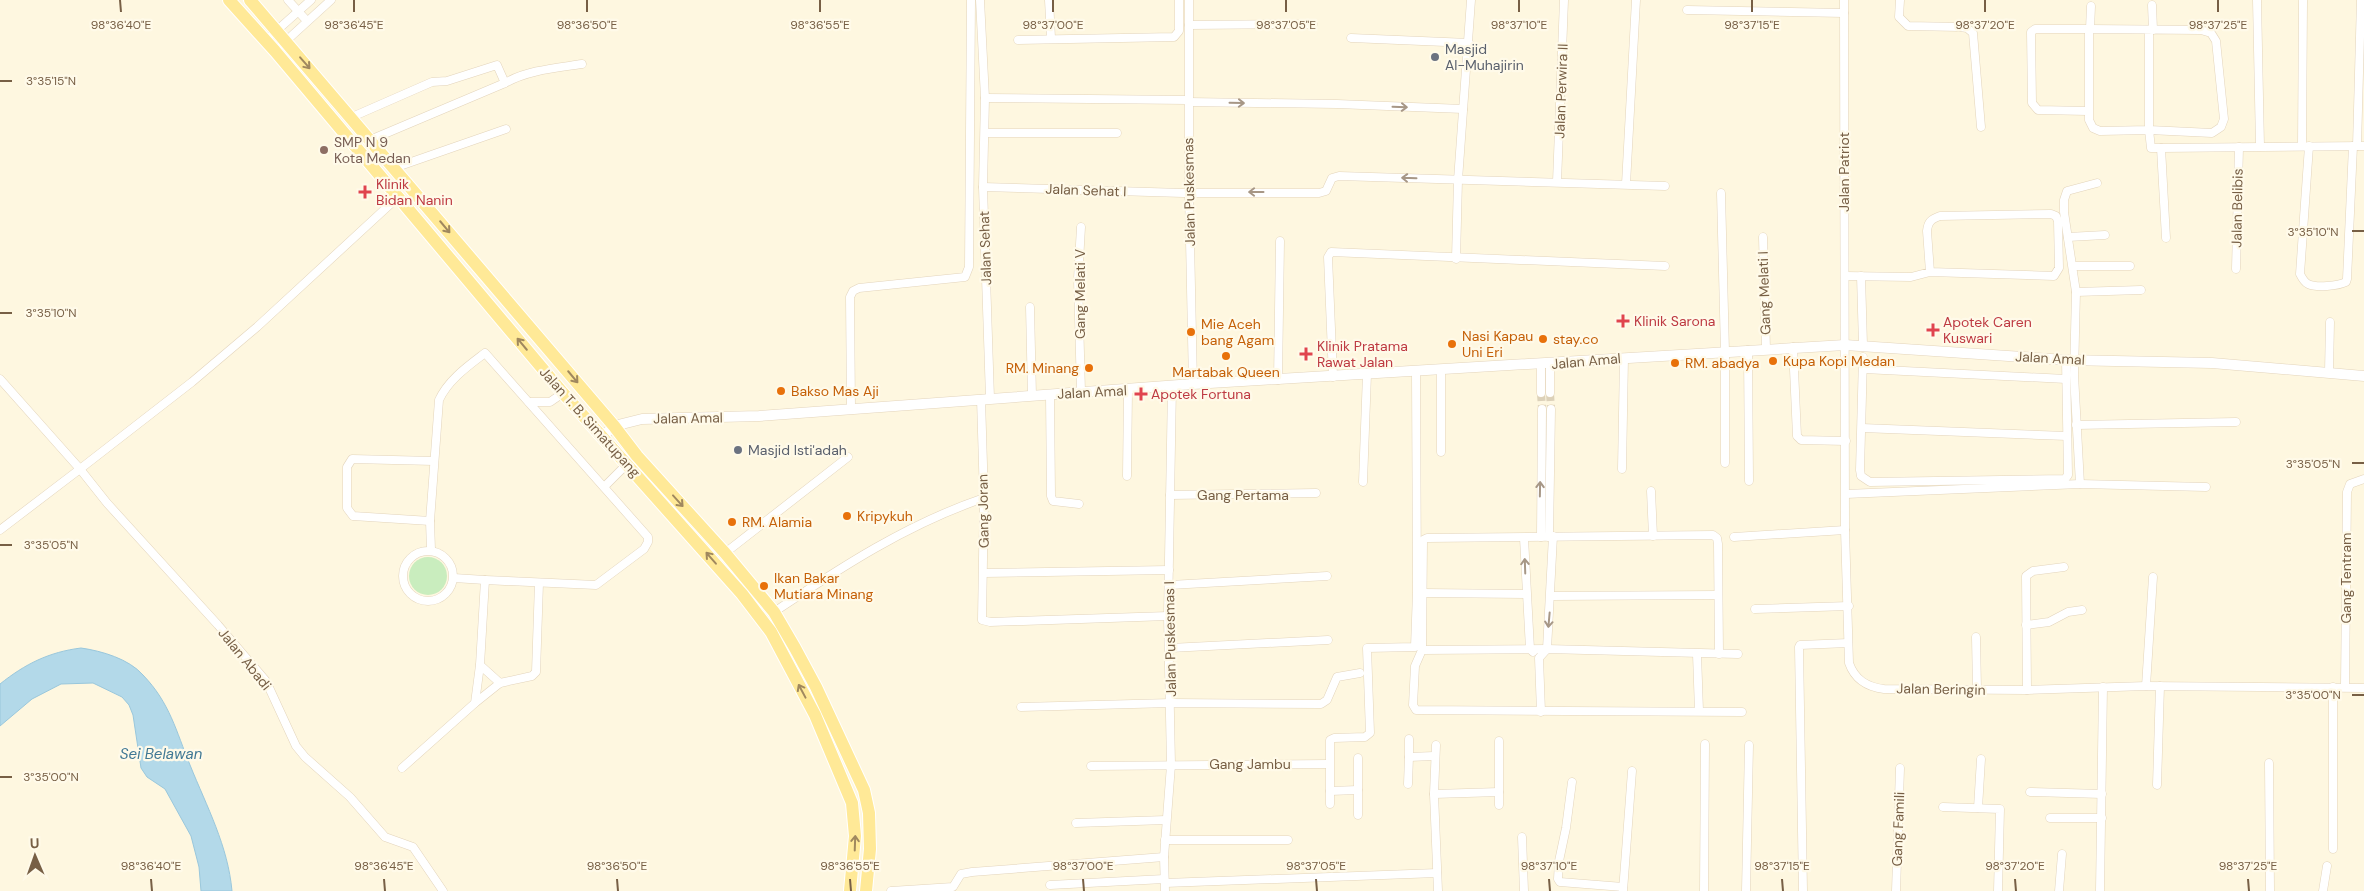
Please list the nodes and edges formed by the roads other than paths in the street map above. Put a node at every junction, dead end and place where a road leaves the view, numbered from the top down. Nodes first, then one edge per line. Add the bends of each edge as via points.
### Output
1 (229, 0) edge
2 (250, 0) edge
3 (288, 0) edge
4 (311, 0) edge
5 (331, 0) edge
6 (972, 0) edge
7 (980, 0) edge
8 (1049, 0) edge
9 (1179, 0) edge
10 (1189, 0) edge
11 (1471, 0) edge
12 (1564, 0) edge
13 (1636, 0) edge
14 (1844, 0) edge
15 (1900, 0) edge
16 (2257, 0) edge
17 (2361, 0) edge
18 (2303, 2) dead end
19 (2152, 5) dead end
20 (2091, 6) dead end
21 (1688, 10) dead end
22 (298, 11) junction
23 (1844, 13) junction
24 (307, 21) junction
25 (1313, 24) dead end
26 (1189, 25) junction
27 (2090, 29) junction
28 (2151, 30) junction
29 (277, 31) junction
30 (1051, 38) junction
31 (1352, 38) dead end
32 (1018, 40) dead end
33 (265, 41) junction
34 (286, 42) junction
35 (1469, 43) junction
36 (275, 51) junction
37 (582, 64) dead end
38 (506, 84) junction
39 (985, 98) junction
40 (1188, 101) junction
41 (1463, 109) junction
42 (2088, 111) junction
43 (352, 117) junction
44 (1982, 127) dead end
45 (506, 128) dead end
46 (2149, 130) junction
47 (985, 133) junction
48 (1117, 133) dead end
49 (370, 140) junction
50 (2260, 146) junction
51 (2305, 146) junction
52 (2358, 146) edge
53 (2238, 147) junction
54 (2161, 148) junction
55 (394, 168) junction
56 (1458, 180) junction
57 (1557, 182) junction
58 (2097, 183) dead end
59 (1626, 184) junction
60 (1665, 186) dead end
61 (983, 187) junction
62 (1189, 192) junction
63 (1721, 193) dead end
64 (398, 197) junction
65 (1081, 227) dead end
66 (2105, 235) dead end
67 (1763, 237) dead end
68 (2068, 237) junction
69 (2166, 238) dead end
70 (1280, 241) dead end
71 (1456, 259) junction
72 (1664, 266) dead end
73 (2073, 266) junction
74 (2130, 266) dead end
75 (2236, 269) dead end
76 (1930, 272) junction
77 (1844, 276) junction
78 (1861, 276) junction
79 (2141, 290) dead end
80 (2076, 292) junction
81 (1030, 307) dead end
82 (2330, 322) dead end
83 (1845, 345) junction
84 (1863, 346) junction
85 (1793, 347) junction
86 (1766, 349) junction
87 (1748, 350) junction
88 (1725, 352) junction
89 (1624, 358) junction
90 (1863, 358) dead end
91 (2070, 360) junction
92 (1545, 364) junction
93 (1864, 368) junction
94 (1441, 369) junction
95 (1416, 372) junction
96 (2329, 372) junction
97 (1368, 374) junction
98 (1333, 376) junction
99 (2364, 376) edge
100 (0, 380) edge
101 (1278, 380) junction
102 (2066, 380) junction
103 (1193, 384) junction
104 (1172, 386) junction
105 (1128, 390) junction
106 (563, 392) junction
107 (1081, 392) junction
108 (1541, 393) tunnel mouth
109 (1550, 393) tunnel mouth
110 (1050, 395) junction
111 (1032, 396) junction
112 (985, 399) junction
113 (529, 402) junction
114 (851, 409) junction
115 (1542, 409) tunnel mouth
116 (1551, 409) tunnel mouth
117 (2236, 422) dead end
118 (2076, 425) junction
119 (614, 426) junction
120 (1862, 428) junction
121 (604, 436) junction
122 (2067, 436) junction
123 (1846, 441) junction
124 (1441, 452) dead end
125 (848, 457) dead end
126 (632, 460) junction
127 (434, 461) junction
128 (1725, 463) dead end
129 (80, 469) junction
130 (1622, 469) dead end
131 (1127, 476) dead end
132 (2364, 479) edge
133 (1748, 481) dead end
134 (1363, 482) dead end
135 (2080, 484) junction
136 (2206, 487) dead end
137 (604, 488) junction
138 (1650, 491) dead end
139 (1316, 493) dead end
140 (1846, 494) junction
141 (1170, 495) junction
142 (984, 498) junction
143 (1079, 504) dead end
144 (430, 521) junction
145 (0, 530) edge
146 (1845, 530) junction
147 (1653, 536) junction
148 (1548, 537) junction
149 (1734, 537) dead end
150 (1524, 538) junction
151 (431, 550) junction
152 (725, 553) junction
153 (2064, 567) dead end
154 (1169, 570) junction
155 (984, 573) junction
156 (1327, 576) dead end
157 (2152, 577) dead end
158 (454, 578) junction
159 (484, 580) junction
160 (540, 583) junction
161 (1170, 585) junction
162 (1423, 594) junction
163 (1526, 594) junction
164 (1718, 595) junction
165 (1551, 596) junction
166 (1849, 606) junction
167 (1755, 609) dead end
168 (2082, 610) dead end
169 (774, 612) junction
170 (1168, 616) junction
171 (2026, 624) junction
172 (1976, 637) dead end
173 (1328, 640) dead end
174 (1848, 643) junction
175 (1170, 648) junction
176 (1530, 649) junction
177 (1547, 649) junction
178 (1422, 650) junction
179 (1697, 654) junction
180 (1719, 654) junction
181 (1738, 654) dead end
182 (1540, 658) junction
183 (480, 665) junction
184 (1360, 673) dead end
185 (500, 683) junction
186 (2146, 686) junction
187 (2160, 686) junction
188 (2103, 687) junction
189 (2333, 687) junction
190 (2345, 687) junction
191 (2364, 688) edge
192 (1977, 690) junction
193 (2027, 690) junction
194 (475, 703) junction
195 (1171, 704) junction
196 (1021, 707) dead end
197 (1699, 711) junction
198 (820, 712) junction
199 (1542, 712) junction
200 (1742, 712) dead end
201 (1409, 738) dead end
202 (1498, 741) dead end
203 (1705, 744) dead end
204 (1436, 745) dead end
205 (1749, 745) dead end
206 (1434, 756) junction
207 (1409, 757) junction
208 (1358, 758) dead end
209 (1981, 758) dead end
210 (2269, 763) dead end
211 (1329, 764) junction
212 (1171, 765) junction
213 (1090, 766) dead end
214 (402, 768) dead end
215 (1900, 768) dead end
216 (1632, 771) dead end
217 (1572, 782) dead end
218 (1408, 784) dead end
219 (2157, 785) dead end
220 (1358, 790) junction
221 (1330, 791) junction
222 (1499, 792) junction
223 (2030, 792) dead end
224 (1434, 794) junction
225 (2102, 794) junction
226 (1330, 804) dead end
227 (1499, 805) dead end
228 (1943, 807) dead end
229 (1978, 808) junction
230 (1358, 815) dead end
231 (2050, 818) dead end
232 (2102, 818) junction
233 (1166, 820) junction
234 (1076, 822) dead end
235 (1522, 837) dead end
236 (1165, 840) junction
237 (1288, 840) dead end
238 (2333, 849) dead end
239 (2062, 854) dead end
240 (1164, 857) junction
241 (2327, 866) dead end
242 (1437, 872) junction
243 (1050, 884) dead end
244 (1165, 884) edge
245 (1623, 889) edge
246 (443, 891) edge
247 (850, 891) edge
248 (866, 891) edge
249 (891, 891) edge
250 (1438, 891) edge
251 (1524, 891) edge
252 (1704, 891) edge
253 (1746, 891) edge
254 (1803, 891) edge
255 (1896, 891) edge
256 (1998, 891) edge
257 (2059, 891) edge
258 (2100, 891) edge
259 (2270, 891) edge
260 (2324, 891) edge

1 - 33 main road, Jalan T. B. Simatupang
2 - 29 main road, Jalan T. B. Simatupang
3 - 22 street
4 - 22 street
5 - 24 street
6 - 114 street via 969,267 965,278 853,291 850,296
7 - 39 street, Jalan Sehat
8 - 30 street
9 - 30 street via 1179,30 1174,37
10 - 26 street, Jalan Puskesmas
11 - 35 street
12 - 57 street, Jalan Perwira II
13 - 59 street
14 - 23 street, Jalan Patriot
15 - 44 street via 1900,17 1908,26 1960,27 1973,32
16 - 50 street
17 - 52 street
18 - 51 street
19 - 28 street
20 - 27 street
21 - 23 street
22 - 24 street
22 - 29 street
23 - 77 street, Jalan Patriot
24 - 34 street
25 - 26 street
26 - 40 street, Jalan Puskesmas
27 - 28 street
27 - 42 street
27 - 42 street via 2035,29 2031,32 2034,107 2038,110
28 - 46 street
28 - 46 street via 2206,31 2214,36 2224,119 2221,127 2212,133
29 - 33 street
29 - 34 main road, Jalan T. B. Simatupang
30 - 32 street
31 - 35 street
33 - 36 main road, Jalan T. B. Simatupang
34 - 36 street
34 -> 43 main road, Jalan T. B. Simatupang
35 - 41 street
36 - 64 main road, Jalan T. B. Simatupang
37 - 38 street via 516,77
38 - 43 street via 497,64 447,81 432,82
38 - 49 street
39 - 40 street
39 - 47 street, Jalan Sehat
40 -> 41 street
40 - 62 street, Jalan Puskesmas
41 - 56 street
42 - 46 street via 2093,128 2100,131
43 - 49 main road, Jalan T. B. Simatupang
45 - 55 street
46 - 54 street via 2151,148
47 - 48 street
47 - 61 street, Jalan Sehat
49 - 55 main road, Jalan T. B. Simatupang
50 - 51 street
50 - 53 street
51 - 52 street
51 - 52 street via 2300,274 2310,285 2346,282
53 - 54 street
53 - 75 street, Jalan Belibis
54 - 69 street
55 -> 119 main road, Jalan T. B. Simatupang
56 - 57 street, Jalan Sehat I
56 -> 62 street, Jalan Sehat I via 1339,176 1332,178 1326,190 1319,193
56 - 71 street
57 - 59 street, Jalan Sehat I
58 - 68 street via 2066,192 2064,212
59 - 60 street, Jalan Sehat I
61 - 62 street, Jalan Sehat I
61 - 112 street, Jalan Sehat
62 - 103 street, Jalan Puskesmas
63 - 88 street
106 -> 64 main road, Jalan T. B. Simatupang
64 - 129 street via 257,327
65 - 107 street, Gang Melati V via 1078,279
66 - 68 street
67 - 86 street, Gang Melati I
68 - 73 street
70 - 101 street
71 - 72 street
71 - 98 street via 1329,253
73 - 74 street
73 - 80 street
76 - 76 street via 1927,231 1934,218 2056,216 2059,268 2054,276
76 - 78 street via 1910,277
77 - 78 street
77 - 83 street, Jalan Patriot
78 - 84 street
79 - 80 street
80 - 91 street
81 - 111 street
82 - 96 street
83 - 84 street, Jalan Amal
83 - 85 street, Jalan Amal
83 - 123 street, Jalan Beringin
84 - 91 street, Jalan Amal
85 - 86 street, Jalan Amal
85 - 123 street via 1797,436 1801,440
86 - 87 street, Jalan Amal
87 - 88 street, Jalan Amal
87 - 133 street
88 - 89 street, Jalan Amal
88 - 128 street
89 - 92 street, Jalan Amal
89 - 130 street
90 - 93 street
91 - 96 street, Jalan Amal
91 - 102 street
91 - 118 street
92 - 94 street, Jalan Amal
92 - 108 street
92 - 109 street
93 - 102 street
93 - 120 street
94 - 95 street, Jalan Amal
94 - 124 street
95 - 97 street, Jalan Amal
95 - 211 street via 1415,647 1367,648 1370,735 1332,738
96 - 99 street, Jalan Amal
97 - 98 street, Jalan Amal
97 - 134 street
98 - 101 street, Jalan Amal
100 - 129 street, Jalan Abadi
101 - 103 street, Jalan Amal
102 - 122 street
103 - 104 street, Jalan Amal
104 - 105 street, Jalan Amal
104 - 141 street, Jalan Puskesmas I
105 - 107 street, Jalan Amal
105 - 131 street
106 - 113 street via 550,402
106 - 121 main road, Jalan T. B. Simatupang
107 - 110 street, Jalan Amal
110 - 111 street, Jalan Amal
110 - 143 street via 1051,496 1053,501
111 - 112 street, Jalan Amal
112 - 114 street, Jalan Amal
112 - 142 street, Gang Joran
113 - 127 street via 485,352 443,390 439,400
113 - 137 street
114 - 119 street, Jalan Amal via 759,416 642,419
148 -> 115 street
116 - 148 street
117 - 118 street
118 - 135 street
119 - 121 street, Jalan Amal
119 - 126 main road, Jalan T. B. Simatupang
120 - 122 street
120 - 122 street via 1860,470 1861,476 1870,482 2064,479 2068,475
121 - 126 main road, Jalan T. B. Simatupang
123 - 140 street, Jalan Beringin
125 - 152 street
126 - 137 street
126 -> 152 main road, Jalan T. B. Simatupang
198 -> 126 main road, Jalan T. B. Simatupang via 748,601
127 - 144 street
127 - 144 street via 352,459 347,466 347,508 353,516
129 - 145 street
129 - 246 street, Jalan Abadi via 266,682 296,746 305,757 350,797 385,837 413,847
132 - 190 street, Gang Tentram via 2350,484 2346,492
135 - 136 street
135 - 140 street
137 - 160 street via 648,537 647,547 596,585
138 - 147 street
139 - 141 street, Gang Pertama
140 - 146 street, Jalan Beringin
141 - 154 street, Jalan Puskesmas I
142 - 155 street, Gang Joran
142 - 169 street via 910,528
144 - 151 street
146 - 149 street
146 - 166 street, Jalan Beringin
147 - 148 street
147 - 164 street via 1713,535 1717,538
148 - 150 street
148 - 165 street
150 - 162 street via 1424,538
163 -> 150 street
151 - 158 street via 445,556
151 - 158 street via 422,551 408,560 403,576 409,592 415,598 432,601 447,593
152 - 169 main road, Jalan T. B. Simatupang
153 - 171 street via 2033,571 2026,576
154 - 155 street
154 - 161 street, Jalan Puskesmas I
155 - 170 street, Gang Joran via 984,621
156 - 161 street
157 - 186 street
158 - 159 street
159 - 160 street
159 - 183 street
160 - 185 street via 536,672 532,676
161 - 170 street, Jalan Puskesmas I
162 - 163 street
162 - 178 street
163 - 176 street
164 - 165 street
164 - 180 street
165 -> 177 street
166 - 167 street
166 - 174 street, Jalan Beringin
168 - 171 street via 2068,612 2049,622
169 - 198 main road, Jalan T. B. Simatupang via 795,648
170 - 175 street, Jalan Puskesmas I
171 - 193 street
172 - 192 street
173 - 175 street
174 - 192 street, Jalan Beringin via 1852,669 1866,685 1884,689
174 - 254 street via 1799,647
175 - 195 street, Jalan Puskesmas I
176 - 177 street
176 - 178 street
176 - 182 street
177 - 179 street
177 - 182 street
178 - 199 street via 1415,666 1413,705 1416,710
179 - 180 street
179 - 197 street
180 - 181 street
182 - 199 street
183 - 185 street
183 - 194 street
184 - 195 street via 1337,677 1327,700 1321,704
185 - 194 street
186 - 187 street, Jalan Beringin
186 - 188 street, Jalan Beringin
187 - 189 street, Jalan Beringin
187 - 219 street
188 - 193 street, Jalan Beringin
188 - 225 street
189 - 190 street, Jalan Beringin
189 - 238 street
190 - 191 street, Jalan Beringin
192 - 193 street, Jalan Beringin
194 - 214 street
195 - 196 street
195 - 212 street, Jalan Puskesmas I
197 - 199 street
197 - 200 street
247 -> 198 main road, Jalan T. B. Simatupang via 855,836 852,803
198 - 248 main road, Jalan T. B. Simatupang via 864,790 870,813
201 - 207 street
202 - 222 street
203 - 252 street
204 - 206 street
205 - 253 street
206 - 207 street
206 - 224 street
207 - 218 street
208 - 220 street
209 - 229 street
210 - 259 street
211 - 212 street, Gang Jambu
211 - 221 street
212 - 213 street, Gang Jambu
212 - 233 street, Jalan Puskesmas I
215 - 255 street, Gang Famili
216 - 245 street
217 - 245 street via 1558,879 1560,882
220 - 221 street
220 - 230 street
221 - 226 street
222 - 224 street
222 - 227 street
223 - 225 street
224 - 242 street
225 - 232 street
228 - 229 street
229 - 256 street via 2000,810
231 - 232 street
232 - 258 street
233 - 234 street
233 - 236 street, Jalan Puskesmas I
235 - 251 street
236 - 237 street
236 - 240 street, Jalan Puskesmas I
239 - 257 street
240 - 244 street, Jalan Puskesmas I
240 - 249 street via 972,872 961,874 953,887
241 - 260 street
242 - 244 street
242 - 250 street
243 - 244 street

